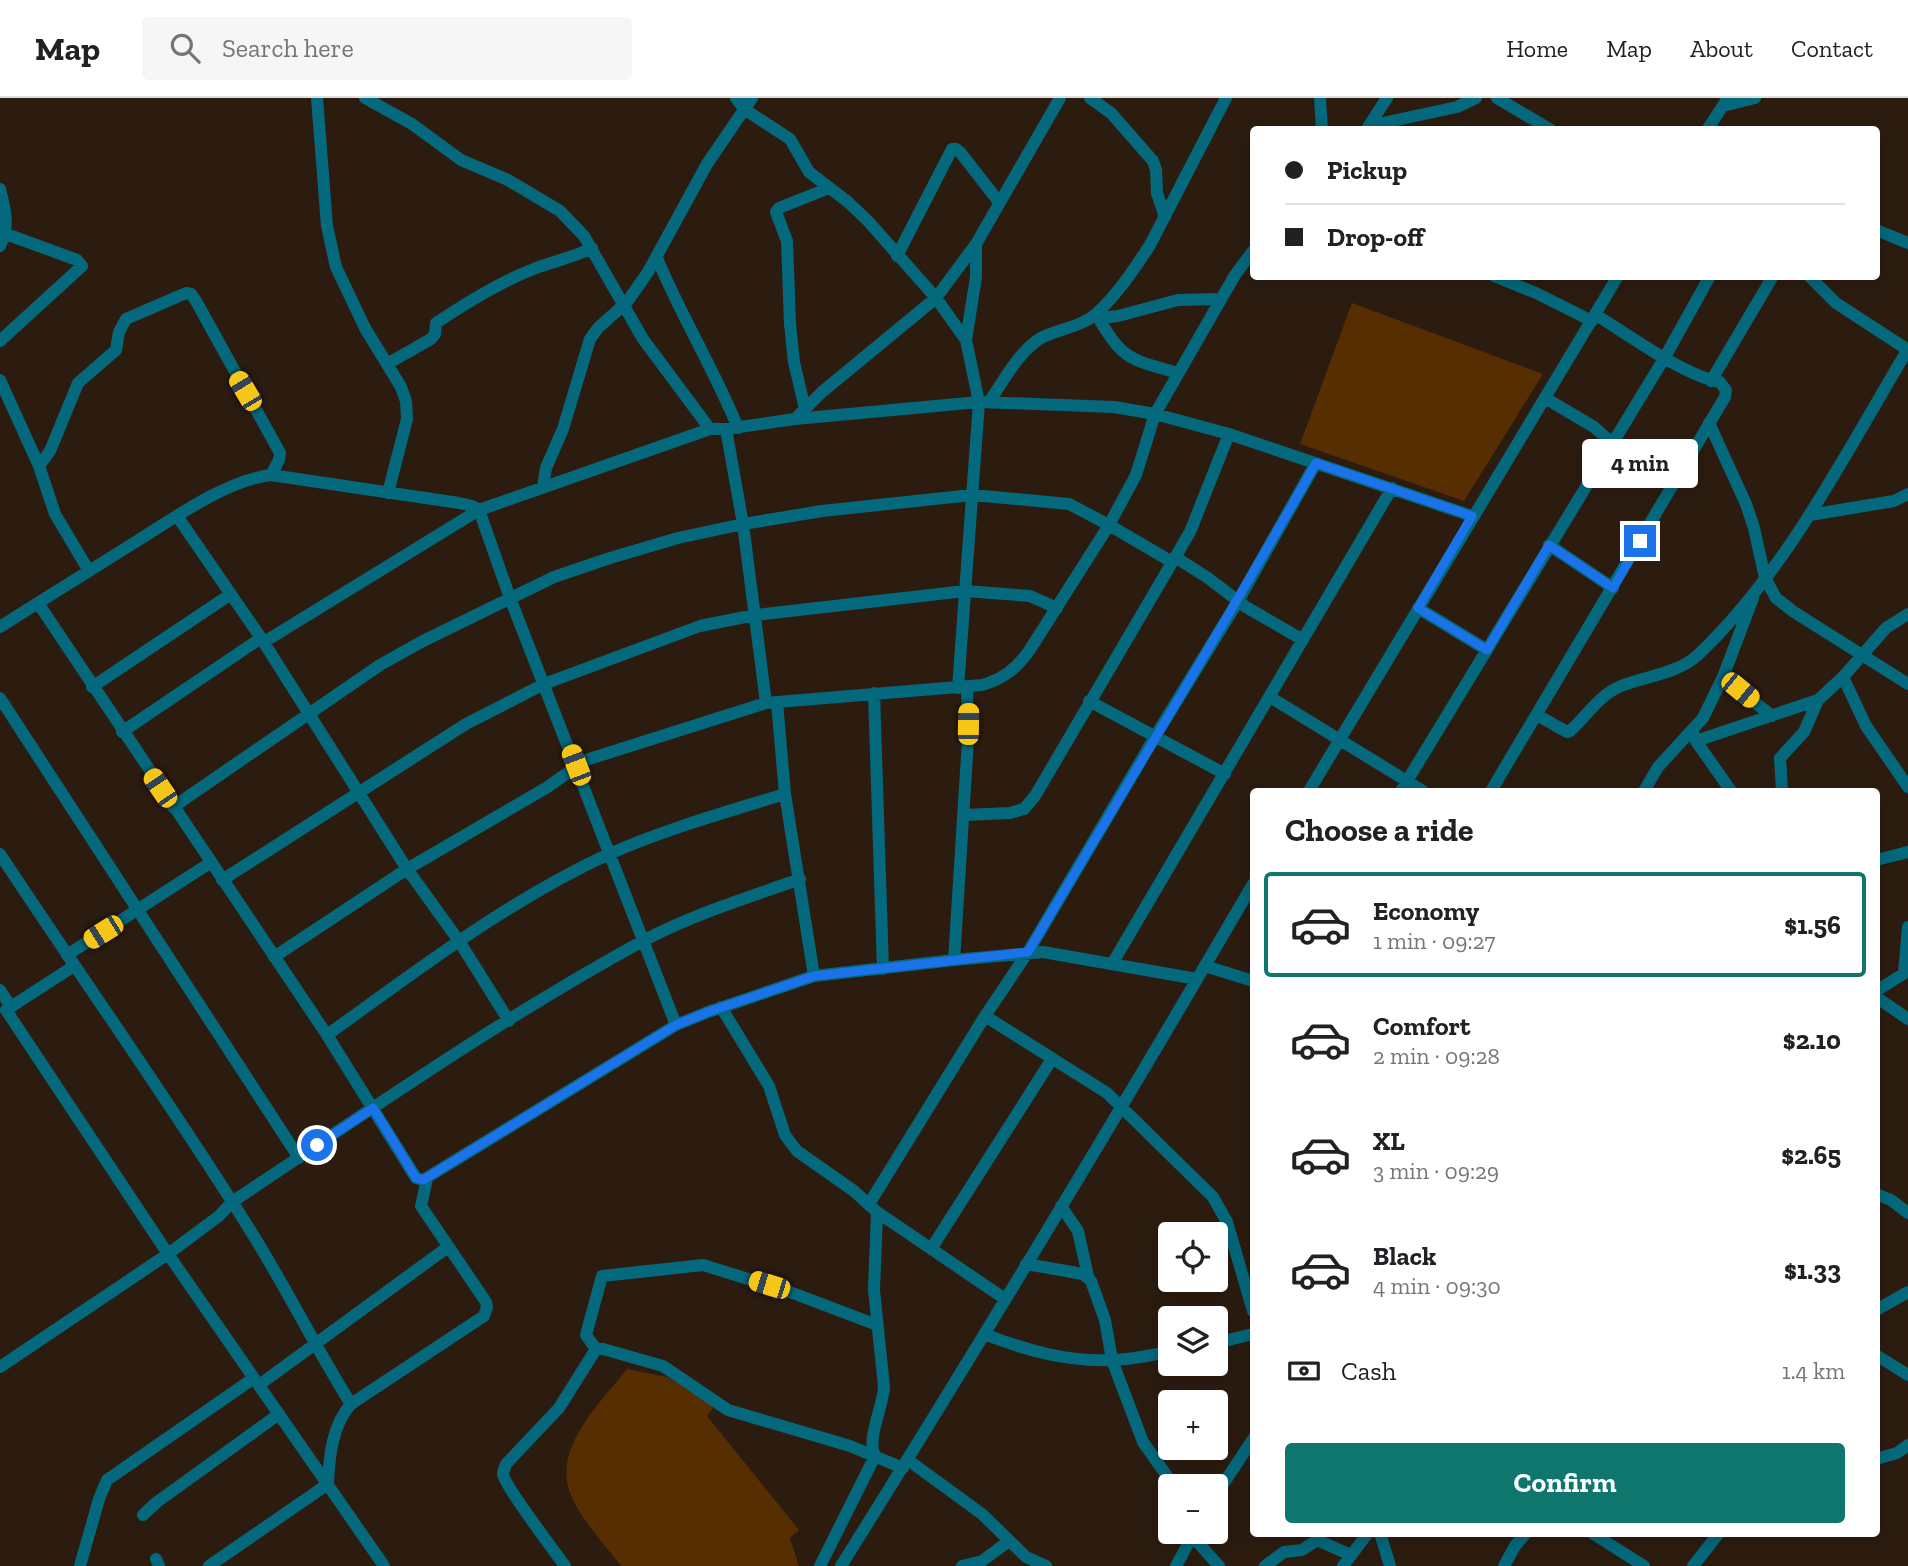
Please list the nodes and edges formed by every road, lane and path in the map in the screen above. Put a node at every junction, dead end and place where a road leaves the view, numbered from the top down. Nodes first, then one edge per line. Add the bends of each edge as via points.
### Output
1 (317, 98) edge
2 (365, 98) edge
3 (736, 98) edge
4 (1060, 98) edge
5 (1090, 98) edge
6 (1226, 98) edge
7 (1320, 98) edge
8 (1387, 98) edge
9 (1476, 98) edge
10 (1497, 98) edge
11 (1755, 98) edge
12 (1725, 102) edge
13 (748, 103) edge
14 (1322, 126) edge
15 (1369, 126) edge
16 (1372, 126) edge
17 (1544, 126) edge
18 (1710, 126) edge
19 (830, 188) junction
20 (0, 189) edge
21 (999, 202) junction
22 (1165, 217) junction
23 (1880, 232) edge
24 (3, 240) edge
25 (1908, 243) edge
26 (976, 244) junction
27 (592, 248) junction
28 (1250, 255) edge
29 (897, 256) junction
30 (657, 258) junction
31 (1504, 280) edge
32 (1616, 280) edge
33 (1708, 280) edge
34 (1771, 280) edge
35 (1814, 280) edge
36 (936, 298) junction
37 (1220, 299) junction
38 (623, 304) junction
39 (1097, 316) junction
40 (1594, 318) junction
41 (966, 340) junction
42 (0, 341) edge
43 (1908, 350) edge
44 (1665, 357) junction
45 (387, 364) junction
46 (1178, 373) junction
47 (0, 380) edge
48 (1711, 381) junction
49 (1545, 398) junction
50 (984, 402) junction
51 (805, 408) junction
52 (1155, 414) junction
53 (795, 419) junction
54 (1709, 423) junction
55 (732, 428) junction
56 (710, 429) junction
57 (1229, 434) junction
58 (1612, 443) junction
59 (1316, 463) junction
60 (39, 466) junction
61 (271, 475) junction
62 (543, 487) junction
63 (1392, 488) junction
64 (388, 493) junction
65 (1908, 494) edge
66 (972, 495) junction
67 (1894, 501) junction
68 (1908, 507) edge
69 (479, 510) junction
70 (1810, 515) junction
71 (177, 516) junction
72 (1472, 516) junction
73 (743, 524) junction
74 (1109, 525) junction
75 (1549, 545) junction
76 (1174, 560) junction
77 (89, 571) junction
78 (1761, 583) junction
79 (1613, 588) junction
80 (965, 592) junction
81 (231, 594) junction
82 (510, 597) junction
83 (1238, 601) junction
84 (37, 603) junction
85 (1057, 608) junction
86 (1418, 608) junction
87 (1908, 614) edge
88 (755, 615) junction
89 (1, 623) edge
90 (262, 640) junction
91 (1303, 640) junction
92 (1487, 650) junction
93 (1862, 654) junction
94 (1723, 677) junction
95 (1843, 677) junction
96 (544, 684) junction
97 (1908, 684) edge
98 (92, 687) junction
99 (962, 687) junction
100 (874, 693) junction
101 (1270, 697) junction
102 (0, 698) edge
103 (1818, 700) junction
104 (1089, 701) junction
105 (771, 702) junction
106 (310, 713) junction
107 (1537, 715) junction
108 (1772, 716) junction
109 (122, 732) junction
110 (1156, 736) junction
111 (1694, 736) junction
112 (1339, 740) junction
113 (576, 765) junction
114 (1225, 774) junction
115 (1404, 786) edge
116 (1908, 786) edge
117 (1311, 788) edge
118 (1493, 788) edge
119 (1646, 788) edge
120 (1729, 788) edge
121 (1782, 788) edge
122 (359, 791) junction
123 (785, 794) junction
124 (173, 807) junction
125 (964, 815) junction
126 (1908, 852) edge
127 (0, 854) edge
128 (610, 854) junction
129 (1880, 859) edge
130 (210, 863) junction
131 (407, 869) junction
132 (800, 879) junction
133 (222, 880) junction
134 (1250, 889) edge
135 (139, 909) junction
136 (1908, 927) edge
137 (459, 941) junction
138 (643, 941) junction
139 (1028, 952) junction
140 (274, 957) junction
141 (954, 960) junction
142 (70, 961) junction
143 (1112, 964) junction
144 (1205, 966) junction
145 (883, 969) junction
146 (1906, 972) edge
147 (814, 976) junction
148 (1198, 979) junction
149 (1250, 980) edge
150 (1880, 988) edge
151 (0, 990) edge
152 (1880, 1001) edge
153 (721, 1007) junction
154 (6, 1010) edge
155 (985, 1016) junction
156 (1908, 1019) edge
157 (509, 1021) junction
158 (676, 1025) junction
159 (327, 1035) junction
160 (1052, 1059) junction
161 (1121, 1106) junction
162 (373, 1108) junction
163 (299, 1158) junction
164 (427, 1179) junction
165 (1880, 1196) edge
166 (232, 1202) junction
167 (1061, 1206) junction
168 (873, 1208) junction
169 (1908, 1213) edge
170 (447, 1247) junction
171 (931, 1249) junction
172 (168, 1254) junction
173 (1026, 1264) junction
174 (1088, 1276) junction
175 (1908, 1293) edge
176 (1004, 1299) junction
177 (1250, 1300) edge
178 (1880, 1308) edge
179 (877, 1325) junction
180 (984, 1334) junction
181 (1250, 1335) edge
182 (1228, 1340) edge
183 (314, 1346) junction
184 (596, 1349) junction
185 (1158, 1353) edge
186 (1880, 1358) edge
187 (1112, 1360) junction
188 (0, 1367) edge
189 (1908, 1375) edge
190 (257, 1381) junction
191 (351, 1404) junction
192 (279, 1414) junction
193 (1250, 1444) edge
194 (1908, 1445) edge
195 (875, 1456) junction
196 (1880, 1458) edge
197 (906, 1464) junction
198 (1166, 1474) edge
199 (1228, 1477) edge
200 (328, 1484) junction
201 (143, 1515) dead end
202 (1365, 1537) edge
203 (1381, 1537) edge
204 (1522, 1537) edge
205 (1598, 1537) edge
206 (1716, 1537) edge
207 (1009, 1541) junction
208 (1188, 1544) edge
209 (1202, 1544) edge
210 (1351, 1555) junction
211 (80, 1566) edge
212 (209, 1566) edge
213 (384, 1566) edge
214 (565, 1566) edge
215 (820, 1566) edge
216 (841, 1566) edge
217 (962, 1566) edge
218 (1046, 1566) edge
219 (1176, 1566) edge
220 (1219, 1566) edge
221 (1265, 1566) edge
222 (1343, 1566) edge
223 (1390, 1566) edge
224 (1504, 1566) edge
225 (1644, 1566) edge
226 (1693, 1566) edge

1 - 45 street via 331,248 359,316
2 - 27 street via 412,124 461,160 508,180 561,211
3 - 13 street
4 - 21 street
5 - 22 street via 1105,107 1153,161
6 - 22 street
7 - 14 street
8 - 15 street
9 - 16 street via 1457,107
10 - 17 street
11 - 12 street
12 - 18 street
13 - 19 street via 784,133 809,172
13 - 30 street via 693,187
19 - 29 street via 859,211
19 - 51 street via 776,212 787,241 790,324
20 - 24 street via 7,218
21 - 26 street
21 - 29 street via 953,149
22 - 39 street via 1138,263
23 - 25 street
24 - 42 street via 78,260 82,266
26 - 36 street
26 - 41 street
27 - 38 street
27 - 45 street via 491,288 436,323 431,339
28 - 37 street
29 - 36 street
30 - 38 street
30 - 55 street via 722,388
31 - 40 street
32 - 40 street
33 - 44 street
34 - 48 street
35 - 43 street via 1836,303
36 - 41 street
36 - 51 street
37 - 39 street via 1171,302 1118,316
37 - 46 street
38 - 56 street via 643,339
38 - 62 street via 588,343
39 - 46 street via 1121,351 1133,360
39 - 50 street via 1041,338
40 - 44 street
40 - 49 street
41 - 50 street
43 - 70 street
44 - 48 street
44 - 58 street
45 - 64 street via 406,401 407,419
46 - 52 street
47 - 60 street
48 - 54 street via 1720,382 1726,390
49 - 58 street
49 - 72 street
50 - 52 street via 1114,407
50 - 53 street
50 - 66 street
51 - 53 street
52 - 57 street
52 - 74 street via 1136,475
53 - 55 street
54 - 78 street via 1746,504
54 - 79 street
55 - 56 street
55 - 73 street
56 - 62 street
57 - 59 street
57 - 76 street via 1197,519
58 - 75 street
59 - 63 street
59 - 83 street
60 - 61 street via 50,451 78,383 116,350 126,318 186,293 196,301 280,453
60 - 77 street via 55,514
61 - 64 street
61 - 71 street via 232,486
62 - 69 street
63 - 72 street
63 - 91 street
64 - 69 street
65 - 67 street
66 - 73 street
66 - 74 street via 1069,504
66 - 80 street
67 - 68 street
67 - 70 street
69 - 82 street
69 - 90 street
70 - 78 street
71 - 77 street
71 - 81 street
72 - 86 street
73 - 82 street via 622,554
73 - 88 street
74 - 76 street
74 - 85 street
75 - 79 street
75 - 92 street
76 - 83 street
76 - 104 street
77 - 84 street
78 - 93 street via 1794,612
78 - 94 street
78 - 107 street via 1698,655 1617,688 1570,732
79 - 107 street
80 - 85 street via 1030,596
80 - 88 street
80 - 99 street
81 - 90 street
81 - 98 street
82 - 96 street
82 - 106 street via 380,665
83 - 91 street
83 - 110 street
84 - 89 street
84 - 98 street
85 - 99 street via 1019,666 1007,676
86 - 92 street
86 - 112 street
87 - 93 street via 1886,628
88 - 96 street via 699,626
88 - 105 street
90 - 106 street
90 - 109 street
91 - 101 street
92 - 115 street
93 - 95 street
93 - 97 street
94 - 108 street
94 - 111 street
95 - 103 street
95 - 116 street via 1866,726
96 - 113 street
96 - 122 street via 466,724
98 - 109 street
99 - 100 street
99 - 125 street via 968,729
100 - 105 street
100 - 145 street
101 - 112 street
101 - 114 street
102 - 135 street
103 - 108 street
103 - 121 street via 1804,732 1780,758
104 - 110 street
104 - 125 street via 1024,809
105 - 113 street
105 - 123 street
106 - 122 street
106 - 124 street
107 - 118 street
108 - 111 street
109 - 124 street
110 - 114 street
110 - 139 street
111 - 119 street via 1658,767
111 - 120 street
112 - 115 street
112 - 117 street
113 - 128 street
113 - 131 street via 546,788
114 - 143 street
122 - 131 street
122 - 133 street
123 - 128 street
123 - 132 street
124 - 130 street
125 - 141 street
126 - 129 street
127 - 142 street
128 - 137 street via 517,903
128 - 138 street
130 - 133 street
130 - 135 street
131 - 137 street
131 - 140 street
132 - 138 street
132 - 147 street
133 - 140 street
134 - 144 street
135 - 142 street
135 - 163 street
136 - 146 street
137 - 157 street
137 - 159 street
138 - 157 street
138 - 158 street
139 - 141 street
139 - 143 street
139 - 155 street
140 - 159 street
141 - 145 street
142 - 154 street
142 - 166 street
143 - 148 street
144 - 148 street
144 - 149 street
145 - 147 street
146 - 150 street
147 - 153 street
148 - 161 street
151 - 154 street
152 - 156 street
153 - 158 street
153 - 168 street via 769,1086 789,1141 803,1157
154 - 172 street
155 - 160 street
155 - 168 street
157 - 162 street
158 - 164 street
159 - 162 street
160 - 161 street
160 - 171 street
161 - 167 street
161 - 177 street via 1218,1205
162 - 163 street
162 - 164 street via 416,1178
163 - 166 street
164 - 170 street via 421,1206
165 - 169 street
166 - 172 street
166 - 183 street via 288,1292
167 - 173 street
167 - 174 street via 1078,1231
168 - 171 street
168 - 179 street
170 - 183 street
170 - 191 street via 486,1301 484,1316
171 - 176 street
172 - 188 street
172 - 190 street
173 - 174 street
173 - 176 street
174 - 187 street via 1105,1320
175 - 178 street
176 - 180 street
179 - 184 street via 790,1292 694,1265 602,1276 586,1335
179 - 195 street via 884,1387 871,1442
180 - 187 street via 1046,1354
180 - 197 street
181 - 182 street
183 - 190 street
183 - 191 street
184 - 195 street via 663,1366 728,1410
184 - 214 street via 567,1397 503,1471
185 - 187 street
186 - 189 street
187 - 198 street via 1143,1442
190 - 192 street
190 - 211 street via 107,1480
191 - 200 street via 330,1453
192 - 200 street
192 - 201 street
193 - 199 street
194 - 196 street
195 - 197 street
195 - 215 street
197 - 207 street via 982,1514
197 - 216 street
200 - 212 street
200 - 213 street
202 - 210 street
203 - 223 street
204 - 224 street
205 - 225 street
206 - 226 street
207 - 217 street via 982,1561
207 - 218 street via 1026,1557
208 - 219 street
209 - 220 street
210 - 221 street via 1317,1540 1302,1550 1284,1552
210 - 222 street

